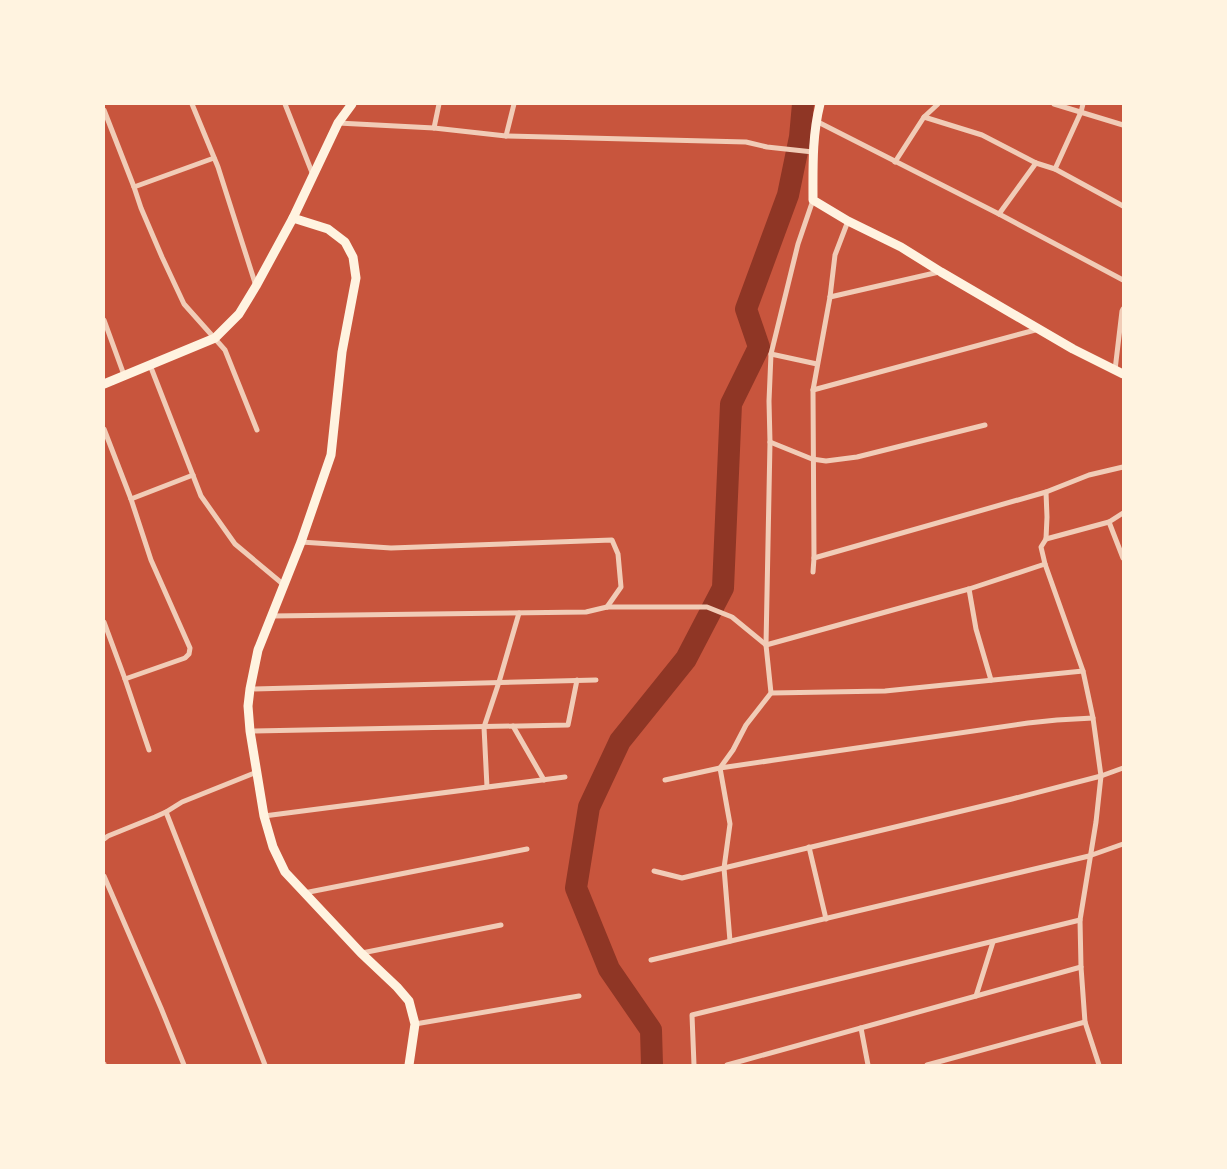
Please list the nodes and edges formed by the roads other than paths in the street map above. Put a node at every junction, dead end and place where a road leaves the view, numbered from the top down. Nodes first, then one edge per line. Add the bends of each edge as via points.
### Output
1 (192, 104) edge
2 (285, 104) edge
3 (352, 104) edge
4 (440, 104) edge
5 (514, 104) edge
6 (820, 104) edge
7 (938, 104) edge
8 (1054, 104) edge
9 (1083, 104) edge
10 (104, 110) edge
11 (1081, 112) junction
12 (924, 116) junction
13 (816, 121) junction
14 (338, 123) junction
15 (1123, 125) edge
16 (434, 128) junction
17 (506, 136) junction
18 (812, 152) junction
19 (214, 158) junction
20 (894, 162) junction
21 (1036, 163) junction
22 (1055, 169) junction
23 (313, 175) junction
24 (134, 187) junction
25 (813, 200) junction
26 (1123, 206) edge
27 (999, 214) junction
28 (293, 218) junction
29 (848, 221) junction
30 (941, 272) junction
31 (1123, 280) edge
32 (256, 286) junction
33 (830, 297) junction
34 (1123, 309) edge
35 (104, 320) edge
36 (1039, 329) junction
37 (215, 338) junction
38 (771, 354) junction
39 (817, 364) junction
40 (150, 365) junction
41 (1119, 372) edge
42 (124, 375) junction
43 (104, 384) edge
44 (812, 390) junction
45 (985, 426) dead end
46 (104, 429) edge
47 (257, 430) dead end
48 (770, 442) junction
49 (812, 459) junction
50 (1123, 467) edge
51 (193, 474) junction
52 (1046, 492) junction
53 (131, 499) junction
54 (1123, 513) edge
55 (1109, 522) junction
56 (1046, 539) junction
57 (301, 542) junction
58 (814, 558) junction
59 (1123, 558) edge
60 (1045, 564) junction
61 (813, 572) dead end
62 (284, 585) junction
63 (969, 589) junction
64 (607, 607) junction
65 (520, 613) junction
66 (271, 616) junction
67 (104, 622) edge
68 (766, 645) junction
69 (1083, 671) junction
70 (125, 679) junction
71 (577, 680) junction
72 (596, 680) dead end
73 (991, 680) junction
74 (499, 682) junction
75 (250, 689) junction
76 (772, 693) junction
77 (1093, 718) junction
78 (513, 726) junction
79 (484, 727) junction
80 (250, 731) junction
81 (150, 750) dead end
82 (720, 768) junction
83 (1123, 768) edge
84 (257, 772) junction
85 (1101, 776) junction
86 (566, 777) dead end
87 (544, 780) junction
88 (665, 780) dead end
89 (487, 787) junction
90 (166, 812) junction
91 (264, 816) junction
92 (104, 839) edge
93 (1123, 844) edge
94 (809, 847) junction
95 (527, 849) dead end
96 (1090, 856) junction
97 (724, 868) junction
98 (654, 871) dead end
99 (104, 876) edge
100 (304, 893) junction
101 (826, 919) junction
102 (1080, 920) junction
103 (501, 925) dead end
104 (730, 941) junction
105 (993, 942) junction
106 (361, 953) junction
107 (651, 960) dead end
108 (1080, 968) junction
109 (579, 996) dead end
110 (976, 996) junction
111 (1085, 1022) junction
112 (415, 1024) junction
113 (861, 1028) junction
114 (184, 1065) edge
115 (266, 1065) edge
116 (409, 1065) edge
117 (694, 1065) edge
118 (726, 1065) edge
119 (868, 1065) edge
120 (926, 1065) edge
121 (1099, 1065) edge

1 - 19 street
2 - 23 street
3 - 14 main road
4 - 16 street
5 - 17 street
6 - 13 main road
7 - 12 street
8 - 11 street
9 - 11 street
10 - 24 street
11 - 15 street
11 - 22 street
12 - 20 street
12 - 21 street via 982,135
13 - 18 main road
13 - 20 street
14 - 16 street
14 - 23 main road
16 - 17 street
17 - 18 street via 746,142
18 - 25 main road
19 - 24 street
19 - 32 street
20 - 27 street
21 - 22 street
21 - 27 street
22 - 26 street
23 - 28 main road
24 - 37 street via 184,304
25 - 29 main road
25 - 38 street via 798,244
27 - 31 street
28 - 32 main road
28 - 57 main road via 328,229 345,242 353,257 356,278 342,352 331,455
29 - 30 main road via 901,247
29 - 33 street via 835,255
30 - 33 street
30 - 36 main road
32 - 37 main road via 239,314
33 - 39 street
34 - 41 street
35 - 42 street
36 - 41 main road
36 - 44 street
37 - 40 main road
37 - 47 street via 225,350
38 - 39 street
38 - 48 street
39 - 44 street
40 - 42 main road
40 - 51 street
42 - 43 main road
44 - 49 street
45 - 49 street via 858,457 826,461
46 - 53 street
48 - 49 street
48 - 68 street
49 - 58 street
50 - 52 street via 1089,475
51 - 53 street
51 - 62 street via 201,496 235,544
52 - 56 street
52 - 58 street
53 - 70 street via 151,560 190,648 185,658
54 - 55 street
55 - 56 street
55 - 59 street
56 - 60 street via 1041,547
57 - 62 main road
57 - 64 street via 391,548 612,540 618,554 621,587
58 - 61 street
60 - 63 street
60 - 69 street
62 - 66 main road
63 - 68 street
63 - 73 street via 976,629
64 - 65 street via 586,612
64 - 68 street via 707,607 732,617
65 - 66 street
65 - 74 street
66 - 75 main road via 258,650
67 - 70 street
68 - 76 street
69 - 73 street
69 - 77 street
70 - 81 street
71 - 72 street
71 - 74 street
71 - 78 street via 568,725
73 - 76 street via 884,691
74 - 75 street
74 - 79 street
75 - 80 main road
76 - 82 street via 746,725
77 - 82 street via 1028,723
77 - 85 street
78 - 79 street
78 - 87 street
79 - 80 street
79 - 89 street
80 - 84 main road
82 - 88 street
82 - 97 street via 730,824
83 - 85 street
84 - 90 street via 182,802
84 - 91 main road
85 - 94 street
85 - 96 street
86 - 87 street
87 - 89 street
89 - 91 street
90 - 92 street
90 - 115 street
91 - 100 main road via 285,872
93 - 96 street
94 - 97 street
94 - 101 street
95 - 100 street
96 - 101 street
96 - 102 street
97 - 98 street via 682,878
97 - 104 street
99 - 114 street
100 - 106 main road
101 - 104 street
102 - 105 street
102 - 108 street
103 - 106 street
104 - 107 street
105 - 110 street
105 - 117 street via 692,1015
106 - 112 main road via 409,1001
108 - 110 street
108 - 111 street
109 - 112 street
110 - 113 street
111 - 120 street
111 - 121 street
112 - 116 main road
113 - 118 street
113 - 119 street

